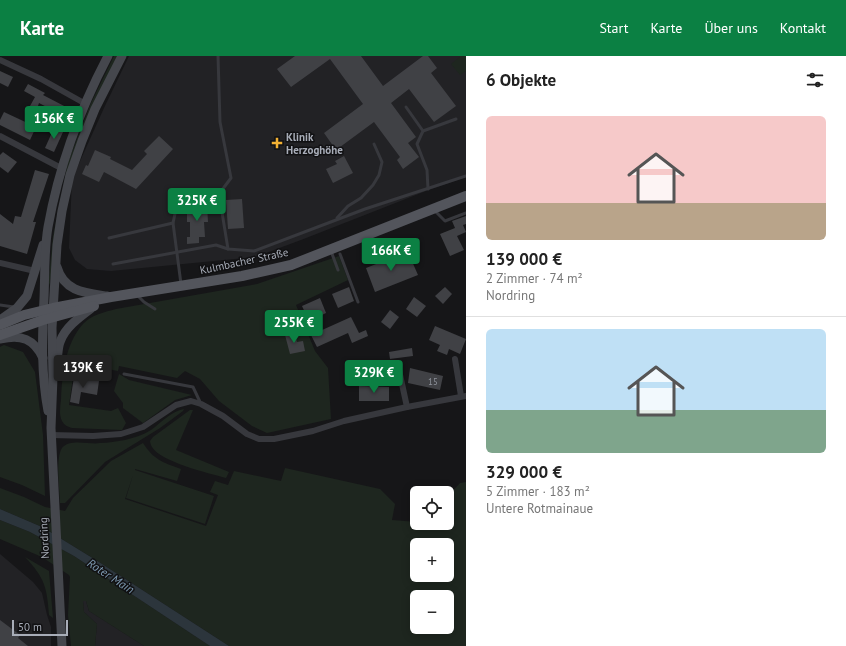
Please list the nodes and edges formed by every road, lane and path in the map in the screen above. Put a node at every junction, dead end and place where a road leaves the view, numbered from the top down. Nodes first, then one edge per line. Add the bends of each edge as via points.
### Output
1 (108, 56) edge
2 (122, 56) edge
3 (218, 56) edge
4 (0, 60) edge
5 (84, 103) junction
6 (406, 108) dead end
7 (456, 120) dead end
8 (423, 131) junction
9 (0, 136) edge
10 (374, 144) dead end
11 (61, 168) junction
12 (466, 176) edge
13 (428, 189) junction
14 (218, 194) junction
15 (466, 196) edge
16 (432, 209) junction
17 (466, 213) edge
18 (336, 219) junction
19 (173, 223) junction
20 (48, 228) junction
21 (109, 238) dead end
22 (228, 249) junction
23 (330, 250) junction
24 (177, 252) junction
25 (340, 254) dead end
26 (0, 262) edge
27 (56, 264) junction
28 (113, 264) dead end
29 (338, 270) dead end
30 (35, 271) junction
31 (181, 286) junction
32 (135, 293) junction
33 (111, 297) junction
34 (358, 302) dead end
35 (0, 305) edge
36 (96, 305) junction
37 (17, 308) junction
38 (155, 309) dead end
39 (48, 314) junction
40 (0, 320) edge
41 (0, 325) edge
42 (0, 335) edge
43 (0, 339) edge
44 (43, 358) junction
45 (455, 359) dead end
46 (399, 370) dead end
47 (124, 374) dead end
48 (53, 377) junction
49 (464, 396) edge
50 (201, 404) junction
51 (407, 407) junction
52 (51, 432) junction
53 (62, 646) edge

1 - 5 main road
2 - 27 main road via 82,141 70,175 62,211
3 - 14 lane via 220,122 232,178
4 - 5 street via 41,78
5 - 11 main road
6 - 8 lane
7 - 8 lane
8 - 13 lane via 417,144 427,170
9 - 11 street
10 - 18 lane via 382,162 379,175 361,198 348,206
11 - 20 main road
12 - 13 lane
13 - 18 lane
14 - 19 lane via 178,200
14 - 22 lane
15 - 16 main road, Kulmbacher Straße
16 - 17 lane via 445,222
16 - 23 main road, Kulmbacher Straße
18 - 22 lane via 254,251
19 - 21 lane
19 - 24 lane
20 - 30 main road
20 - 39 main road
22 - 24 lane via 216,245
23 - 29 lane
23 - 31 main road, Kulmbacher Straße via 291,265
24 - 28 lane
24 - 31 lane
25 - 34 lane
26 - 30 street
27 - 33 main road via 58,272 74,290
27 - 39 main road
30 - 37 main road via 27,296
31 - 32 main road, Kulmbacher Straße
32 - 33 main road, Kulmbacher Straße
32 - 38 lane
33 - 36 main road, Kulmbacher Straße
33 - 39 main road, Kulmbacher Straße
35 - 37 lane
36 - 39 main road, Kulmbacher Straße
36 - 48 main road via 62,337
37 - 40 main road
39 - 41 main road
39 - 42 main road
39 - 44 main road, Nordring
39 - 48 main road, Nordring
43 - 44 main road via 12,336 25,339
44 - 52 main road, Nordring
45 - 49 street
46 - 51 street
47 - 50 lane via 193,387
48 - 52 main road, Nordring
49 - 51 street
50 - 51 street via 259,439 292,436
50 - 52 street via 191,401 176,405 143,427 121,434 93,436
52 - 53 main road, Nordring

